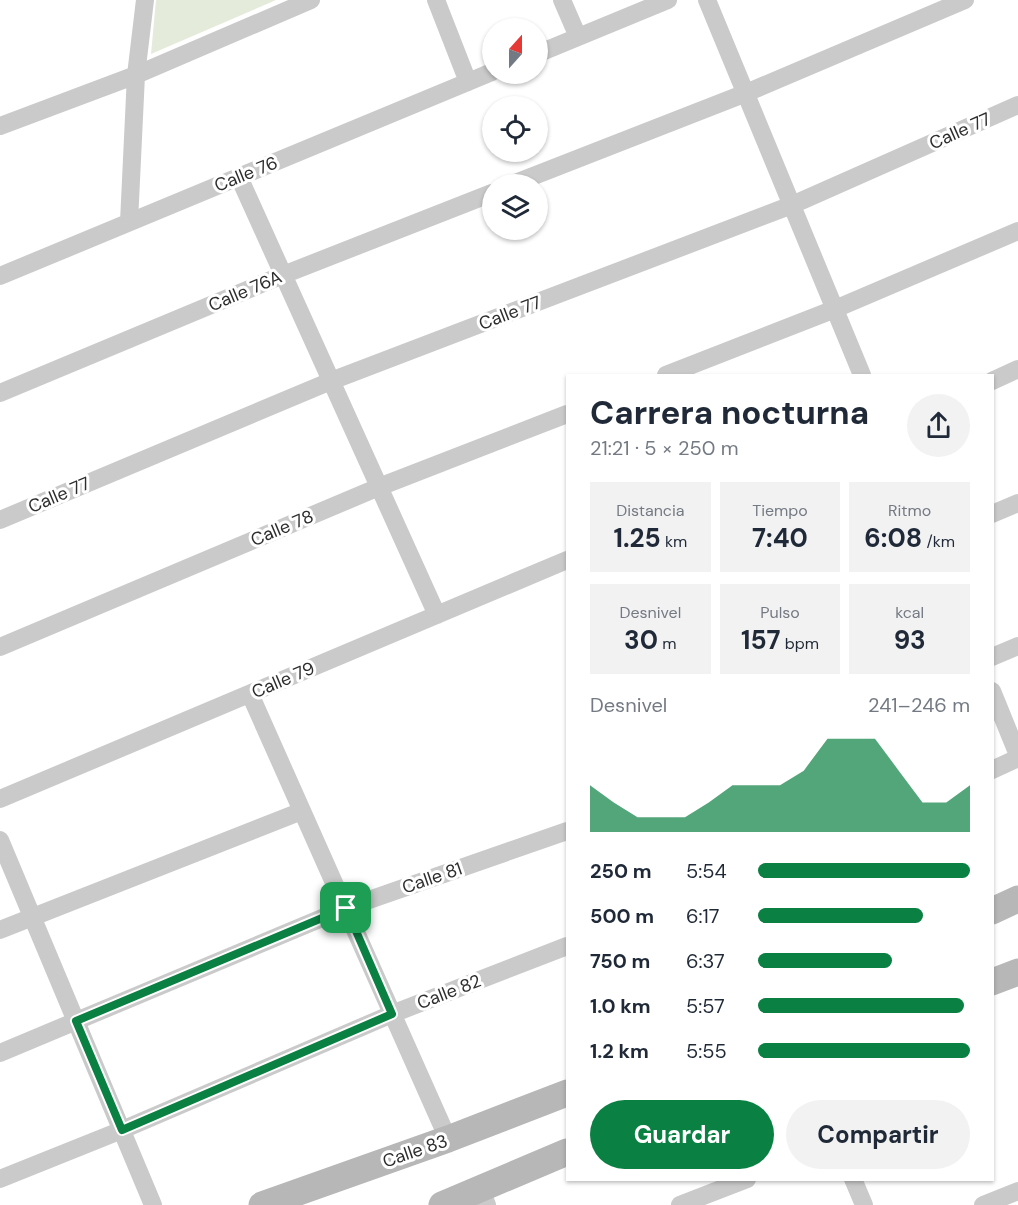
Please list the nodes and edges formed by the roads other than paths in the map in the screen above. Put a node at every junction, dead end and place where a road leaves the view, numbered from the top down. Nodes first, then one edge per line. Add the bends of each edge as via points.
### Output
1 (144, 0) edge
2 (311, 0) edge
3 (436, 0) edge
4 (562, 0) edge
5 (668, 0) edge
6 (707, 0) edge
7 (965, 0) edge
8 (578, 37) junction
9 (548, 49) edge
10 (136, 75) junction
11 (482, 76) edge
12 (468, 82) junction
13 (746, 93) junction
14 (1018, 105) edge
15 (0, 126) edge
16 (539, 174) edge
17 (239, 177) junction
18 (482, 197) edge
19 (792, 206) junction
20 (129, 222) junction
21 (1018, 231) edge
22 (284, 275) junction
23 (0, 276) edge
24 (835, 309) junction
25 (1018, 369) edge
26 (669, 374) edge
27 (862, 374) edge
28 (994, 380) edge
29 (332, 381) junction
30 (0, 393) edge
31 (566, 414) edge
32 (380, 487) junction
33 (1018, 503) edge
34 (994, 513) edge
35 (0, 520) edge
36 (566, 560) edge
37 (437, 615) junction
38 (1018, 646) edge
39 (0, 647) edge
40 (994, 656) edge
41 (250, 694) junction
42 (994, 696) edge
43 (1018, 757) edge
44 (994, 769) edge
45 (0, 799) edge
46 (302, 811) junction
47 (566, 831) edge
48 (0, 840) edge
49 (1018, 899) edge
50 (346, 908) junction
51 (994, 910) edge
52 (32, 916) junction
53 (0, 930) edge
54 (566, 946) edge
55 (1018, 972) edge
56 (994, 981) edge
57 (392, 1014) junction
58 (76, 1021) junction
59 (0, 1053) edge
60 (566, 1093) edge
61 (122, 1130) junction
62 (448, 1139) junction
63 (566, 1153) edge
64 (0, 1179) edge
65 (742, 1181) edge
66 (854, 1181) edge
67 (1018, 1191) edge
68 (483, 1196) edge
69 (153, 1205) edge
70 (262, 1205) edge
71 (442, 1205) edge
72 (680, 1205) edge
73 (864, 1205) edge
74 (983, 1205) edge

1 - 10 street
2 - 10 street
3 - 12 street
4 - 8 street
5 - 8 street
6 - 13 street
7 - 13 street
8 - 9 street
10 - 15 street
10 - 20 street
11 - 12 street, Calle 76
12 - 17 street, Calle 76
13 - 16 street
13 - 19 street
14 - 19 street, Calle 77
17 - 20 street, Calle 76
17 - 22 street
18 - 22 street, Calle 76A
19 - 24 street
19 - 29 street, Calle 77
20 - 23 street, Calle 76
21 - 24 street
22 - 29 street
22 - 30 street, Calle 76A
24 - 26 street
24 - 27 street
25 - 28 street
29 - 32 street
29 - 35 street, Calle 77
31 - 32 street, Calle 78
32 - 37 street
32 - 39 street, Calle 78
33 - 34 street
36 - 37 street, Calle 79
37 - 41 street, Calle 79
38 - 40 street
41 - 45 street, Calle 79
41 - 46 street
42 - 43 street
43 - 44 street
46 - 50 street
46 - 52 street
47 - 50 street, Calle 81
48 - 52 street
49 - 51 main road
50 - 57 street
50 - 58 street, Calle 81
52 - 53 street
52 - 58 street
54 - 57 street, Calle 82
55 - 56 main road
57 - 61 street, Calle 82
57 - 62 street
58 - 59 street, Calle 81
58 - 61 street
60 - 62 main road, Calle 83
61 - 64 street, Calle 82
61 - 69 street
62 - 70 main road, Calle 83
63 - 68 main road
65 - 72 street
66 - 73 street
67 - 74 street
68 - 71 main road

